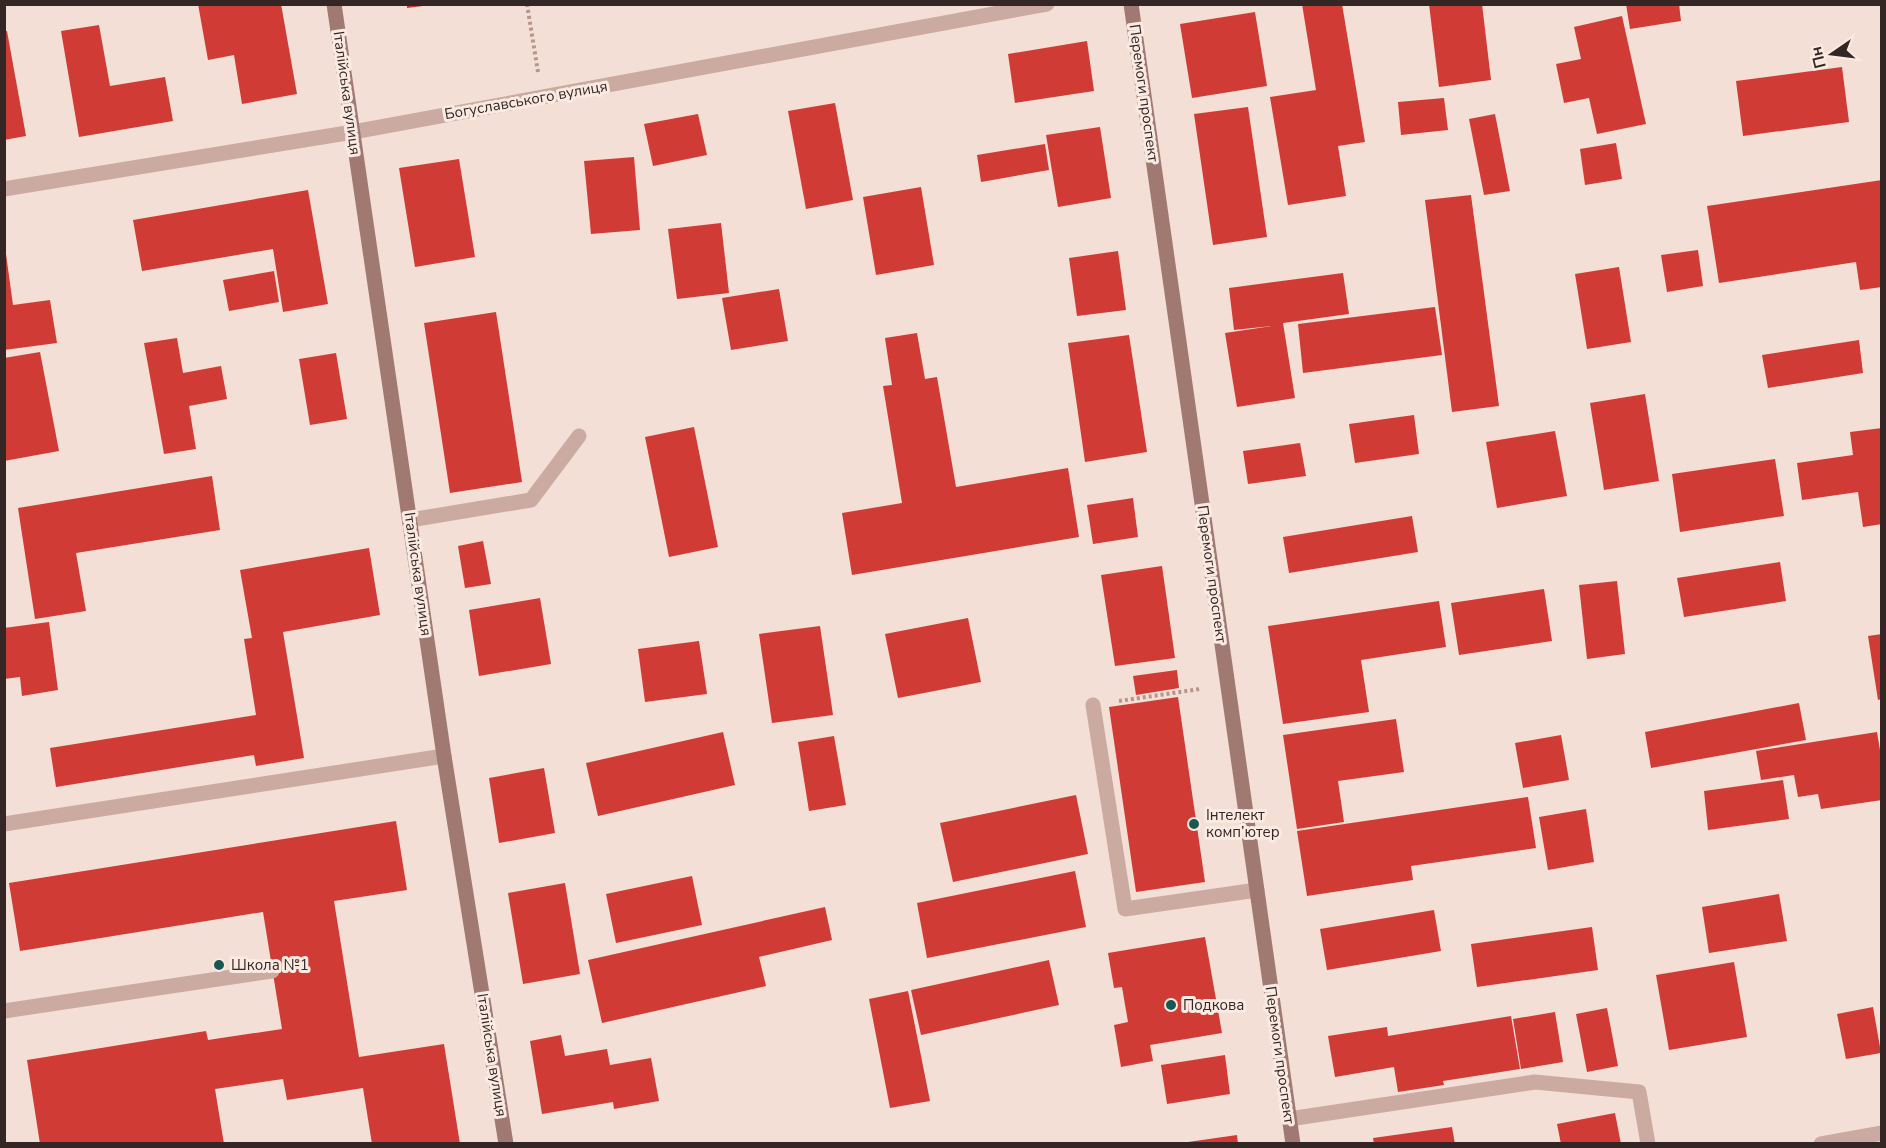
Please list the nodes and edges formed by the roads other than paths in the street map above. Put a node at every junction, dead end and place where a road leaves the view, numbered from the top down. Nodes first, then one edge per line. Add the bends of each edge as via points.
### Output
1 (334, 4) edge
2 (1047, 4) edge
3 (1131, 4) edge
4 (973, 11) edge
5 (353, 132) junction
6 (4, 189) edge
7 (579, 436) dead end
8 (410, 520) junction
9 (1093, 705) road end
10 (444, 756) junction
11 (4, 824) edge
12 (1257, 890) junction
13 (272, 970) dead end
14 (4, 1011) edge
15 (1289, 1119) junction
16 (1881, 1132) edge
17 (506, 1143) edge
18 (1293, 1143) edge
19 (1648, 1143) edge
20 (1821, 1143) edge

1 - 5 main road, Італійська вулиця
2 - 4 street, Богуславського вулиця
3 - 12 main road, Перемоги проспект
4 - 5 street, Богуславського вулиця
5 - 6 street, Богуславського вулиця
5 - 8 main road, Італійська вулиця
7 - 8 street via 531,500
8 - 10 main road, Італійська вулиця
9 - 12 street via 1125,909
10 - 11 street
10 - 17 main road, Італійська вулиця
12 - 15 main road, Перемоги проспект
13 - 14 street
15 - 18 main road, Перемоги проспект
15 - 19 street via 1535,1082 1639,1092
16 - 20 street

